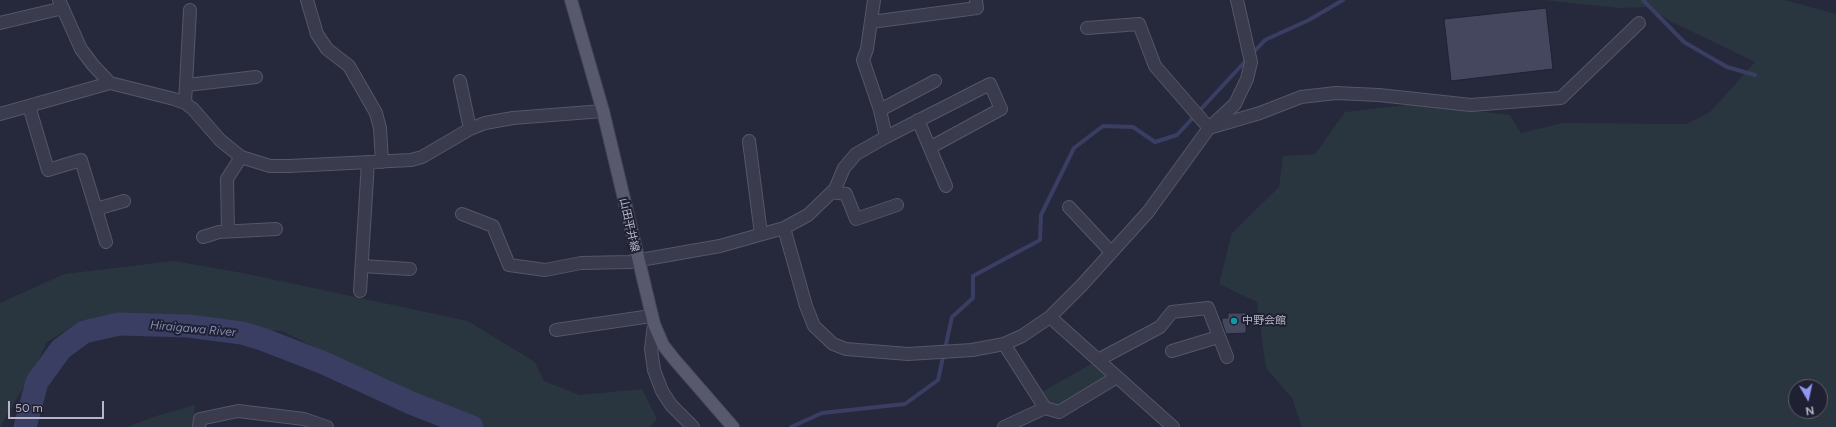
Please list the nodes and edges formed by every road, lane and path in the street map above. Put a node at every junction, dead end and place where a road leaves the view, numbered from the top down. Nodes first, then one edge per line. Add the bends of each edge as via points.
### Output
1 (307, 0) edge
2 (571, 0) edge
3 (874, 0) edge
4 (976, 0) edge
5 (1237, 0) edge
6 (61, 4) edge
7 (190, 10) dead end
8 (871, 22) junction
9 (0, 23) edge
10 (1639, 23) dead end
11 (1088, 28) dead end
12 (256, 78) dead end
13 (460, 81) dead end
14 (935, 81) dead end
15 (110, 83) junction
16 (186, 85) junction
17 (185, 103) junction
18 (29, 106) junction
19 (880, 110) junction
20 (603, 111) junction
21 (0, 114) edge
22 (918, 120) junction
23 (1209, 128) junction
24 (470, 129) junction
25 (886, 137) junction
26 (749, 141) dead end
27 (931, 148) junction
28 (241, 157) junction
29 (368, 162) junction
30 (382, 162) junction
31 (946, 186) dead end
32 (832, 192) junction
33 (124, 201) dead end
34 (897, 205) dead end
35 (1069, 207) dead end
36 (96, 209) junction
37 (462, 214) dead end
38 (784, 228) junction
39 (276, 229) dead end
40 (228, 231) junction
41 (761, 234) junction
42 (203, 237) dead end
43 (106, 242) dead end
44 (1111, 252) junction
45 (638, 260) junction
46 (362, 266) junction
47 (410, 269) dead end
48 (360, 291) dead end
49 (1050, 317) junction
50 (653, 320) junction
51 (556, 330) dead end
52 (1218, 337) junction
53 (1004, 344) junction
54 (1172, 351) dead end
55 (1227, 357) dead end
56 (1098, 360) junction
57 (1117, 377) junction
58 (1044, 408) junction
59 (199, 427) edge
60 (327, 427) edge
61 (693, 427) edge
62 (733, 427) edge
63 (1004, 427) edge
64 (1173, 427) edge

1 - 30 street via 317,34 327,49 349,66 376,113 380,128
2 - 20 main road, 山田平井線
3 - 8 street
4 - 8 street via 977,8
5 - 23 street via 1251,62 1235,104
6 - 9 street
6 - 15 street via 81,49
7 - 16 street
8 - 19 street via 863,60
10 - 23 street via 1562,98 1471,105 1336,93 1301,97 1260,113
11 - 23 street via 1139,24 1155,66
12 - 16 street
13 - 24 street
14 - 19 street
15 - 17 street
15 - 18 street
16 - 17 street
17 - 28 street via 220,140
18 - 21 street
18 - 36 street via 48,170 81,160
19 - 25 street
20 - 24 street via 513,118 485,123
20 - 45 main road, 山田平井線
22 - 25 street
22 - 27 street
22 - 27 street via 990,84 1001,109
23 - 44 street via 1148,212
24 - 30 street via 422,157
25 - 32 street via 856,154 844,168
26 - 41 street
27 - 31 street
28 - 29 street via 270,166
28 - 40 street via 227,180
29 - 30 street
29 - 46 street
32 - 34 street via 846,194 856,219
32 - 38 street via 808,215
33 - 36 street
35 - 44 street
36 - 43 street
37 - 45 street via 493,226 509,265 545,270 580,263
38 - 41 street
38 - 53 street via 814,326 833,344 846,349 908,354
39 - 40 street
40 - 42 street
41 - 45 street via 720,246
44 - 49 street
45 - 50 main road, 山田平井線
46 - 47 street
46 - 48 street
49 - 53 street via 1022,336
49 - 56 street
50 - 51 street
50 - 61 street via 651,348 654,370 662,391
50 - 62 main road, 山田平井線 via 663,345
52 - 54 street
52 - 55 street
52 - 56 street via 1208,308 1172,312 1160,327
53 - 58 street
56 - 57 street
57 - 58 street via 1059,412
57 - 64 street
58 - 63 street
59 - 60 street via 200,419 238,411 304,419

